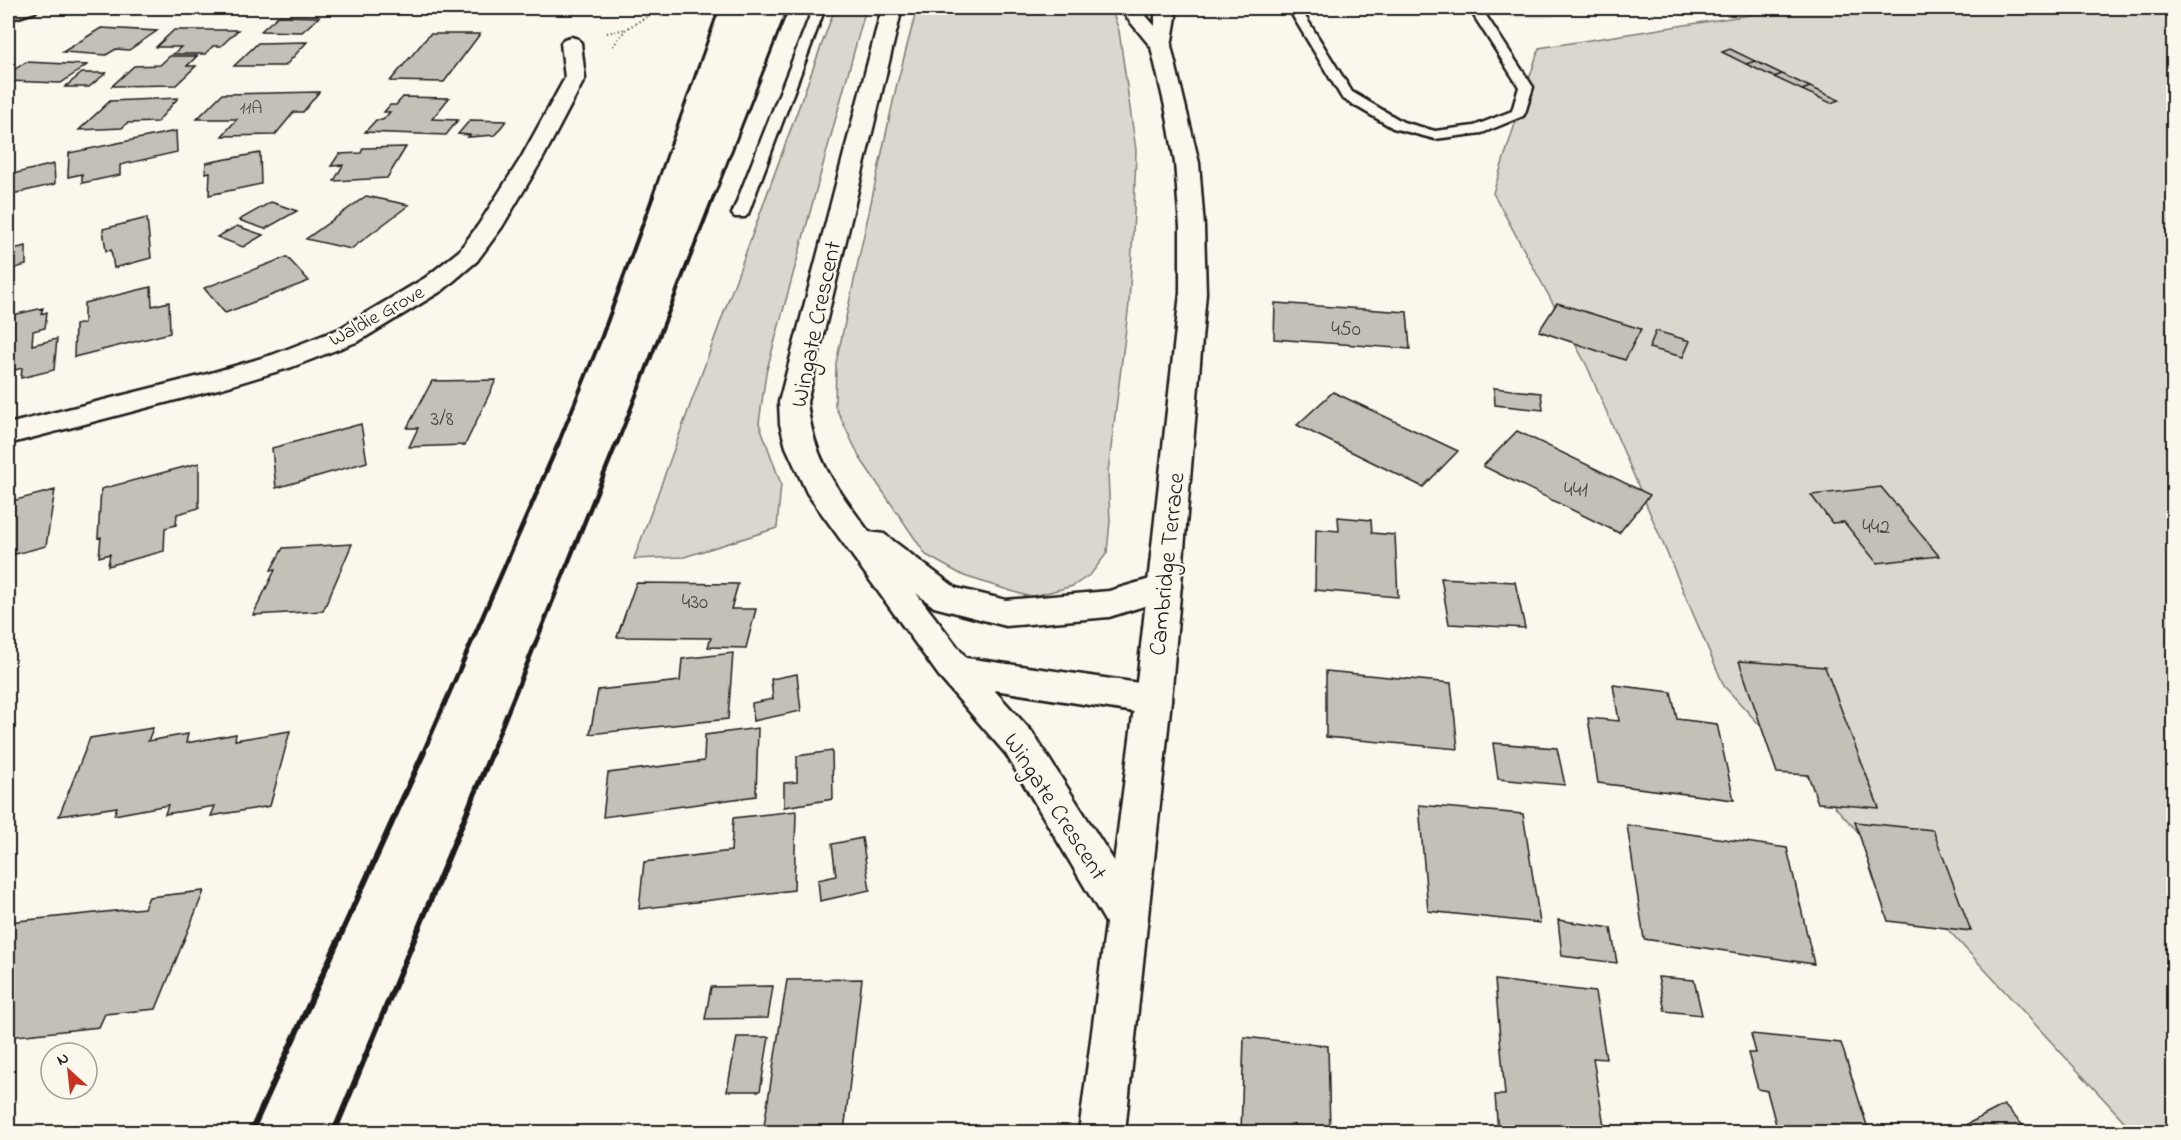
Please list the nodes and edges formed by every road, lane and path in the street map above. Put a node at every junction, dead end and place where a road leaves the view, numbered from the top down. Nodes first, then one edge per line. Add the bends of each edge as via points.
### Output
1 (13, 8) edge
2 (28, 8) edge
3 (654, 8) edge
4 (819, 8) edge
5 (892, 8) edge
6 (1129, 8) edge
7 (1294, 8) edge
8 (1475, 8) edge
9 (8, 13) edge
10 (650, 15) dead end
11 (1164, 23) edge
12 (571, 43) dead end
13 (740, 214) dead end
14 (8, 434) edge
15 (841, 518) junction
16 (1164, 587) junction
17 (955, 670) junction
18 (1153, 700) junction
19 (1127, 919) junction
20 (1102, 1132) edge

1 - 9 street
2 - 9 street
3 - 10 path
4 - 13 lane
5 - 15 street, Wingate Crescent via 793,402 801,447 818,486
6 - 11 street, Cambridge Terrace
7 - 8 lane via 1347,95 1398,125 1435,135 1477,129 1518,113 1526,87
11 - 16 street, Cambridge Terrace via 1187,163 1193,293
12 - 14 street, Waldie Grove via 575,78 532,158 468,256 434,284 349,335 282,361
15 - 16 street via 946,598 1006,613 1109,604
15 - 17 street, Wingate Crescent
16 - 18 street, Cambridge Terrace
17 - 18 street
17 - 19 street, Wingate Crescent via 1019,743
18 - 19 street, Cambridge Terrace
19 - 20 street, Cambridge Terrace

